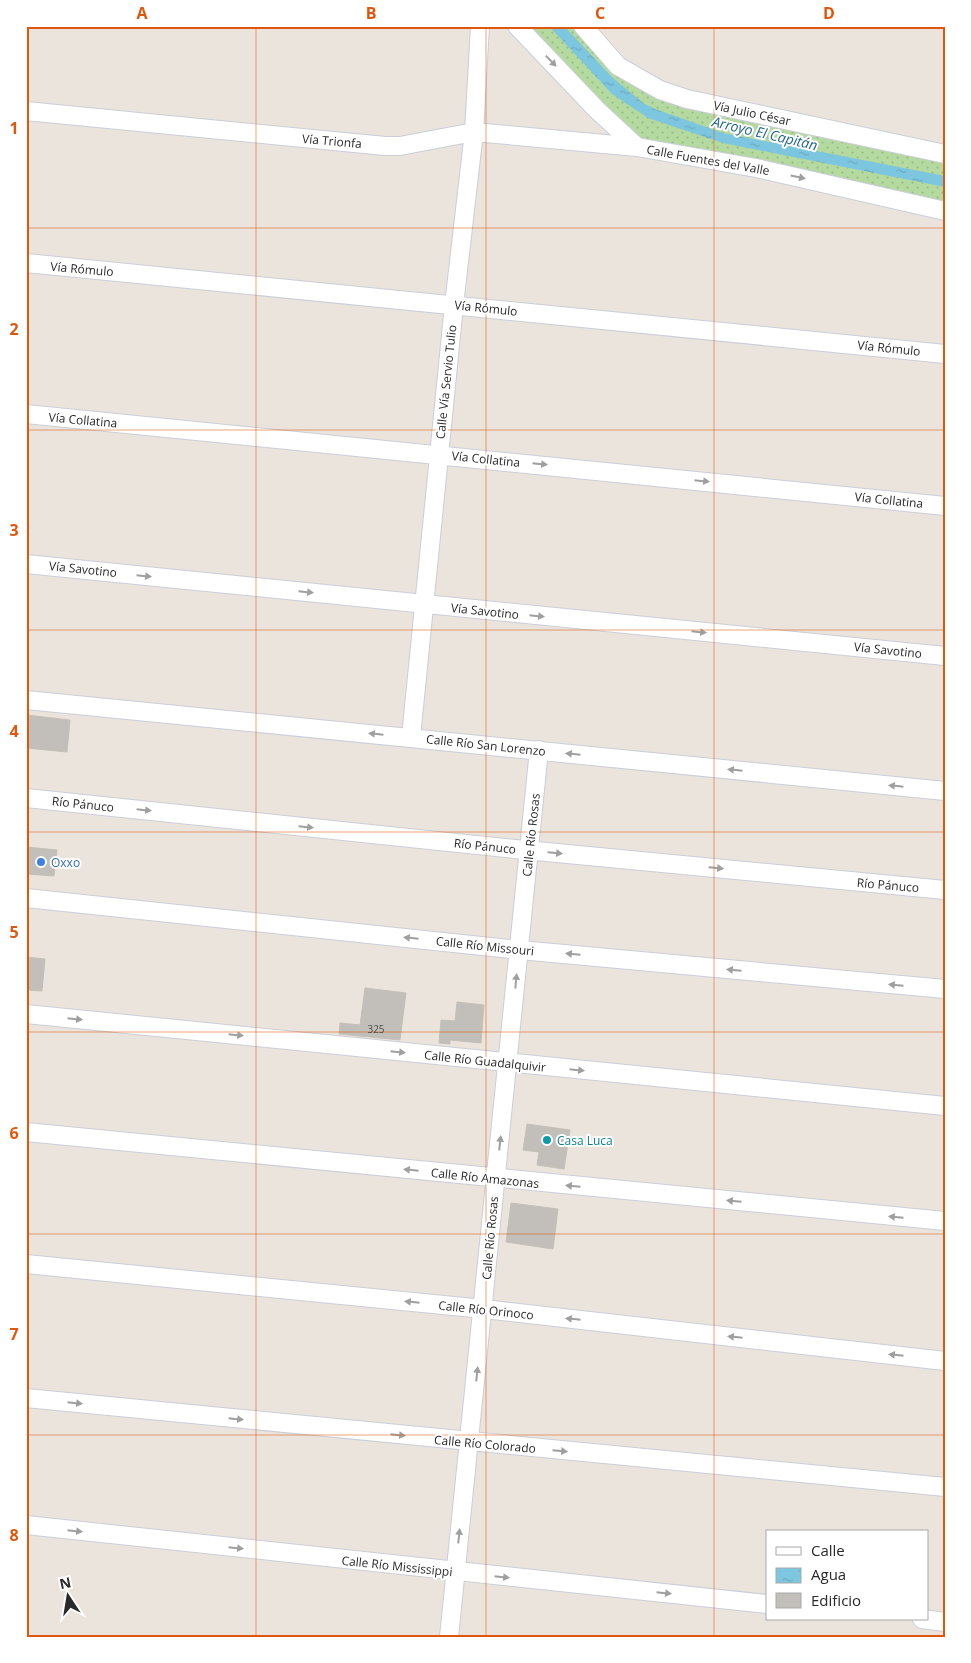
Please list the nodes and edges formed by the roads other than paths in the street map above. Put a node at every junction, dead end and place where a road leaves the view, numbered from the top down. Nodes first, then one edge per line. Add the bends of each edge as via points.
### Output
1 (480, 26) edge
2 (517, 26) edge
3 (583, 26) edge
4 (26, 111) edge
5 (474, 132) junction
6 (637, 147) junction
7 (945, 154) edge
8 (945, 211) edge
9 (26, 264) edge
10 (454, 304) junction
11 (945, 354) edge
12 (26, 414) edge
13 (439, 454) junction
14 (945, 506) edge
15 (26, 564) edge
16 (425, 605) junction
17 (945, 656) edge
18 (26, 700) edge
19 (411, 737) junction
20 (540, 750) junction
21 (945, 791) edge
22 (26, 798) edge
23 (530, 851) junction
24 (945, 890) edge
25 (26, 898) edge
26 (520, 950) junction
27 (945, 989) edge
28 (26, 1014) edge
29 (508, 1064) junction
30 (945, 1106) edge
31 (26, 1132) edge
32 (496, 1179) junction
33 (945, 1221) edge
34 (26, 1264) edge
35 (484, 1309) junction
36 (945, 1361) edge
37 (26, 1398) edge
38 (469, 1442) junction
39 (945, 1487) edge
40 (26, 1526) edge
41 (455, 1572) junction
42 (766, 1604) edge
43 (928, 1620) edge
44 (945, 1622) edge
45 (449, 1637) edge

1 - 5 street, Calle Vía Servio Tulio
2 -> 6 street, Calle Fuentes del Valle
3 - 7 street, Vía Julio César via 618,66 652,86 687,99
4 - 5 street, Vía Trionfa via 385,146
5 - 6 street, Vía Trionfa
5 - 10 street, Calle Vía Servio Tulio
6 -> 8 street, Calle Fuentes del Valle via 756,168
9 - 10 street, Vía Rómulo
10 - 11 street, Vía Rómulo
10 - 13 street, Calle Vía Servio Tulio
12 - 13 street, Vía Collatina
13 -> 14 street, Vía Collatina
13 - 16 street, Calle Vía Servio Tulio
15 -> 16 street, Vía Savotino
16 -> 17 street, Vía Savotino
16 - 19 street, Calle Vía Servio Tulio
19 -> 18 street, Calle Río San Lorenzo
19 - 20 street, Calle Río San Lorenzo
21 -> 20 street, Calle Río San Lorenzo
20 - 23 street, Calle Río Rosas
22 -> 23 street, Río Pánuco
23 -> 24 street, Río Pánuco
23 - 26 street, Calle Río Rosas
26 -> 25 street, Calle Río Missouri
27 -> 26 street, Calle Río Missouri
29 -> 26 street, Calle Río Rosas
28 -> 29 street, Calle Río Guadalquivir
29 -> 30 street, Calle Río Guadalquivir
32 -> 29 street, Calle Río Rosas
32 -> 31 street, Calle Río Amazonas
33 -> 32 street, Calle Río Amazonas
32 - 35 street, Calle Río Rosas
35 -> 34 street, Calle Río Orinoco
36 -> 35 street, Calle Río Orinoco
38 -> 35 street, Calle Río Rosas
37 -> 38 street, Calle Río Colorado
38 -> 39 street, Calle Río Colorado
41 -> 38 street, Calle Río Rosas
40 -> 41 street, Calle Río Mississippi
41 -> 42 street, Calle Río Mississippi
41 - 45 street, Calle Río Rosas
43 - 44 street

